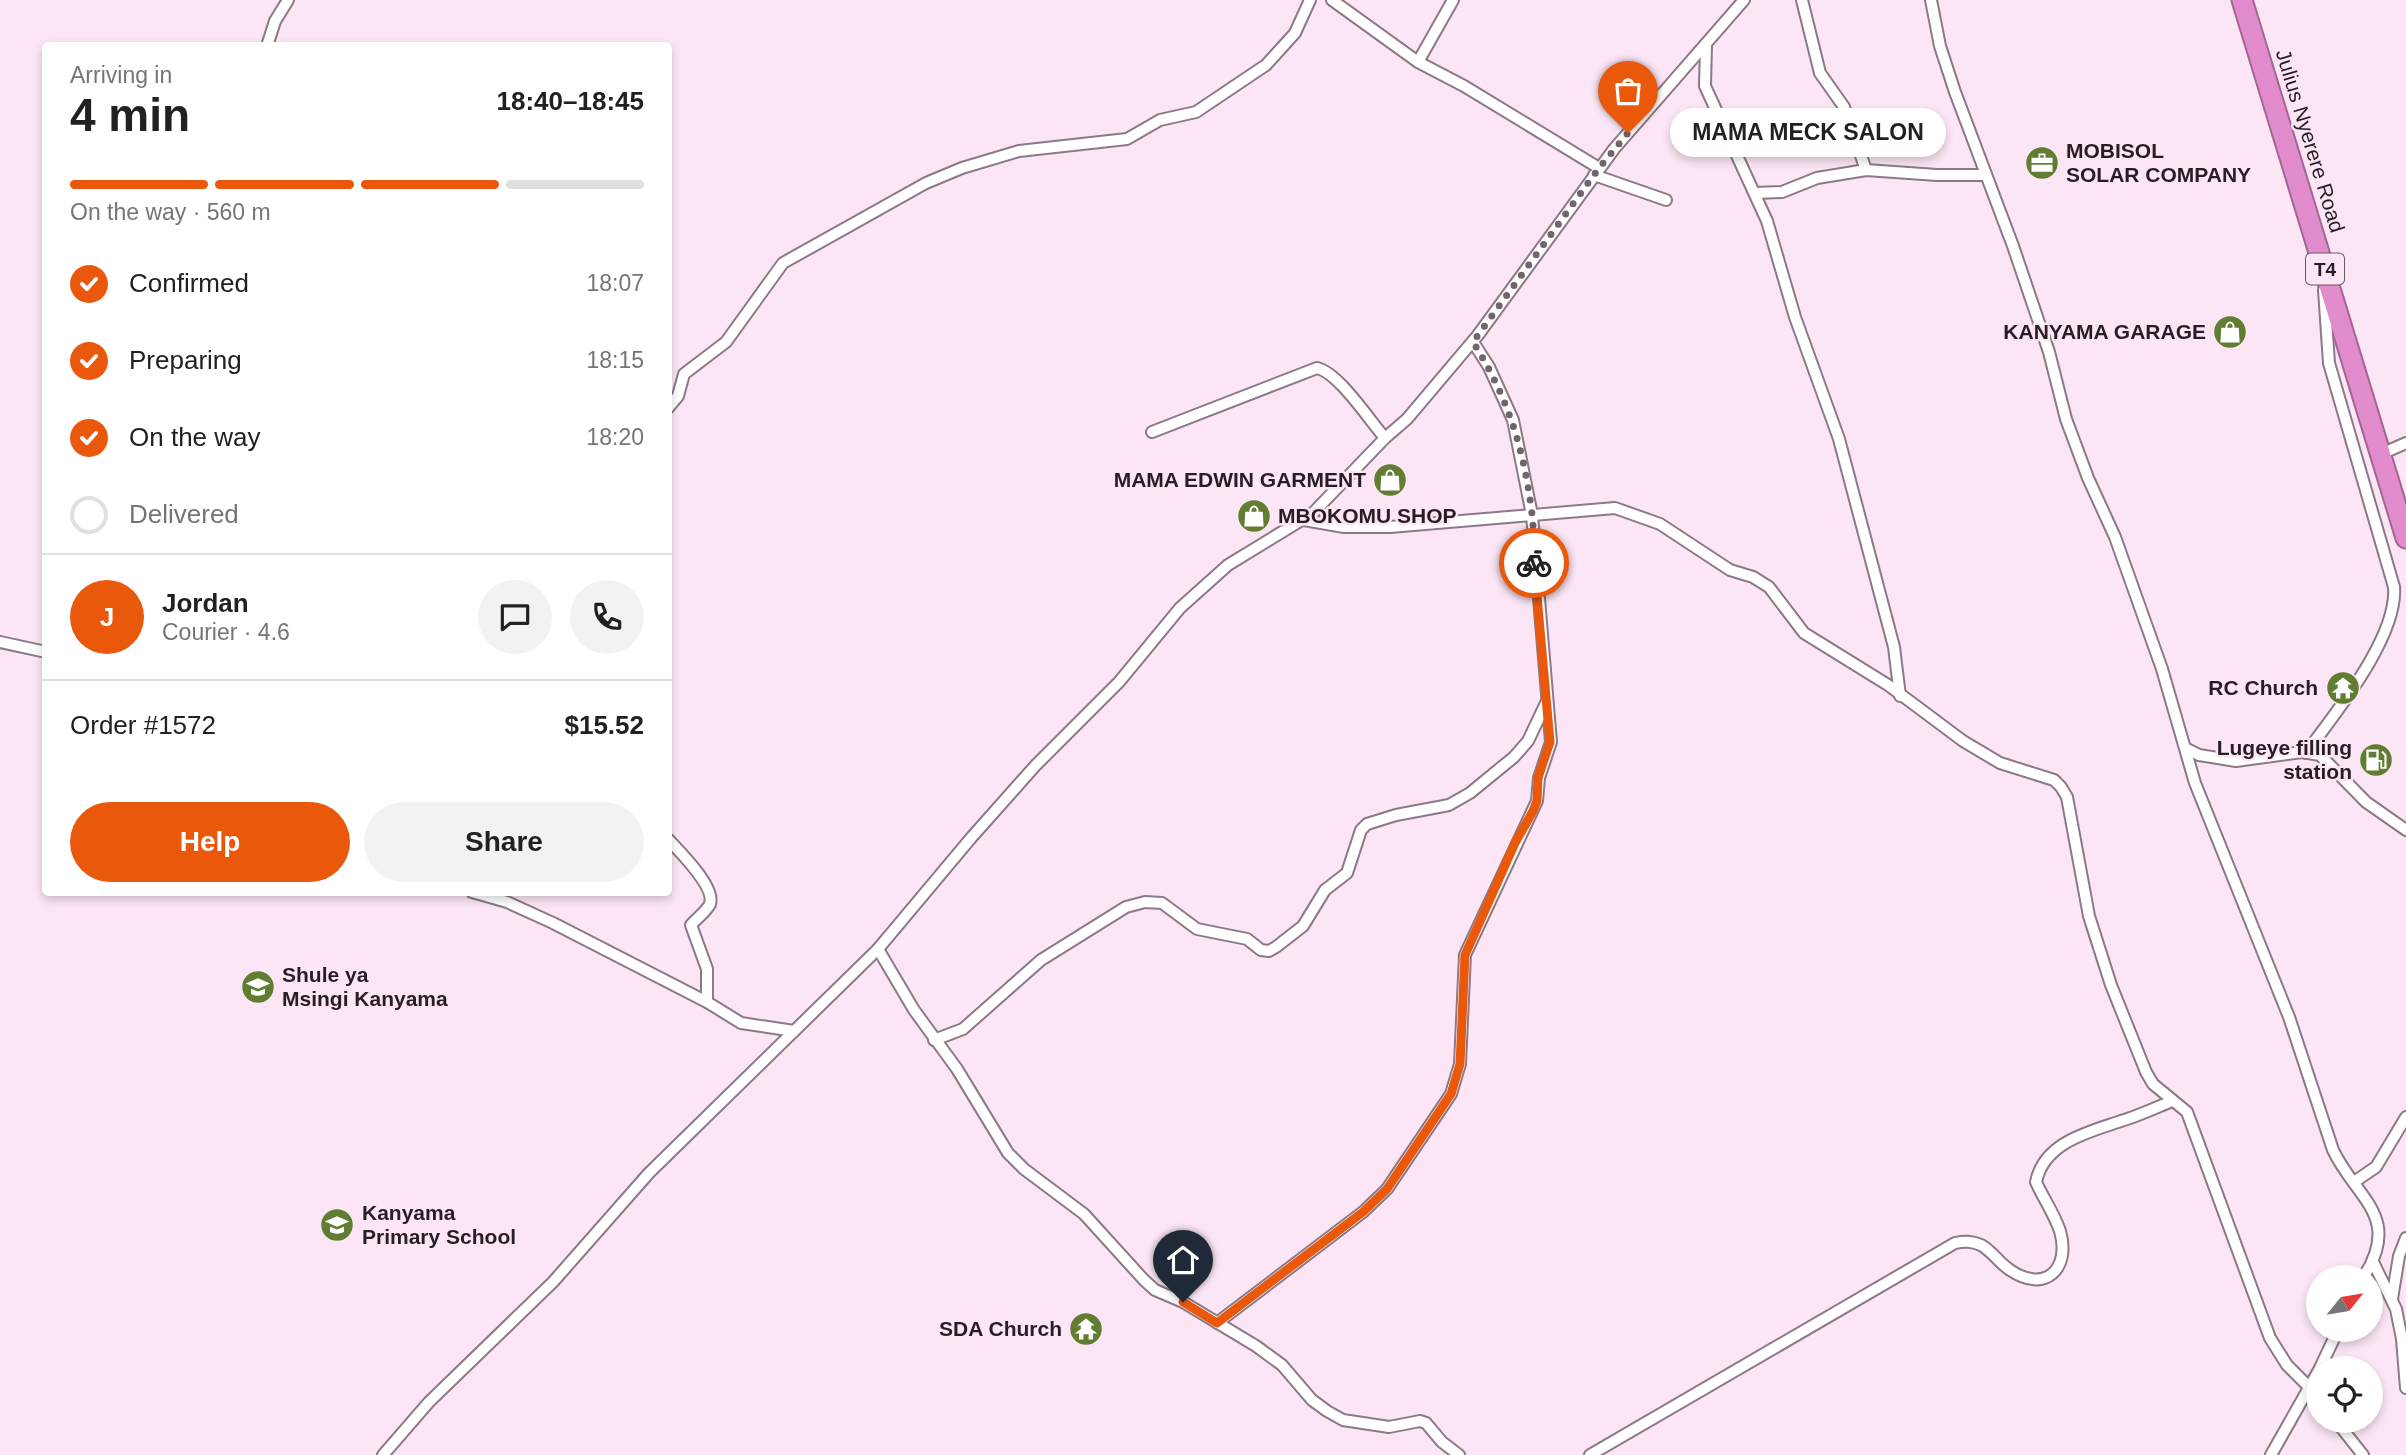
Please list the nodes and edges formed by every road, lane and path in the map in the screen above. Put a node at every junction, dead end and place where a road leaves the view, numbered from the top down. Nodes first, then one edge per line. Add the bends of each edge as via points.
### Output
1 (288, 0) edge
2 (1310, 0) edge
3 (1332, 0) edge
4 (1453, 0) edge
5 (1744, 0) edge
6 (1802, 0) edge
7 (1931, 0) edge
8 (2242, 0) edge
9 (268, 42) edge
10 (1706, 46) junction
11 (1418, 62) junction
12 (1866, 170) junction
13 (1596, 172) junction
14 (1985, 175) junction
15 (1756, 193) junction
16 (1666, 200) dead end
17 (2324, 263) junction
18 (1473, 342) junction
19 (672, 403) edge
20 (1152, 432) dead end
21 (1385, 438) junction
22 (2406, 443) edge
23 (2381, 454) junction
24 (1532, 514) junction
25 (1304, 520) junction
26 (2406, 538) edge
27 (0, 642) edge
28 (42, 651) edge
29 (1900, 696) junction
30 (1548, 698) junction
31 (2187, 749) junction
32 (2306, 753) junction
33 (2406, 830) edge
34 (672, 844) edge
35 (499, 896) edge
36 (878, 949) junction
37 (706, 1002) junction
38 (794, 1031) junction
39 (934, 1040) junction
40 (2172, 1101) junction
41 (2406, 1117) edge
42 (2354, 1182) junction
43 (2406, 1238) edge
44 (2373, 1262) junction
45 (2371, 1265) edge
46 (2392, 1299) junction
47 (1217, 1323) junction
48 (2306, 1382) edge
49 (2406, 1388) edge
50 (2306, 1396) edge
51 (2345, 1433) edge
52 (383, 1455) edge
53 (1459, 1455) edge
54 (1590, 1455) edge
55 (2271, 1455) edge
56 (2362, 1455) edge

1 - 9 street
2 - 19 street via 1295,33 1266,65 1196,112 1160,120 1127,139 1019,151 962,168 926,183 783,263 726,342 684,374
3 - 11 street
4 - 11 street
5 - 10 street
6 - 12 street via 1820,73 1844,107
7 - 14 street via 1940,46
8 - 17 highway, Julius Nyerere Road / T4
10 - 13 street
10 - 15 street via 1705,86
11 - 13 street via 1464,86
12 - 14 street
12 - 15 street via 1817,178 1782,192
13 - 16 street
13 - 18 street
14 - 31 street via 2049,352 2066,418 2115,537
15 - 29 street via 1856,495 1894,647
17 - 23 highway, Julius Nyerere Road / T4
17 - 32 street via 2329,363 2395,599 2389,624 2356,683
18 - 21 street
18 - 24 street via 1513,420
20 - 21 street via 1317,368 1327,372
21 - 25 street
22 - 23 street
23 - 26 highway, Julius Nyerere Road / T4
24 - 25 street via 1390,527 1344,527
24 - 29 street via 1615,509 1660,524 1730,570 1769,587 1804,634
24 - 30 street
25 - 36 street via 1228,565 1180,608 1119,682 971,838
27 - 28 street
29 - 40 street via 2000,763 2054,780 2061,787 2067,797 2089,916 2111,985 2146,1072
30 - 39 street via 1528,741 1470,793 1449,805 1367,824 1346,873 1325,890 1303,926 1269,951 1247,939 1197,929 1162,903 1144,902 1126,907 1041,960 963,1030
30 - 47 street via 1550,742 1538,778 1537,801 1465,955 1460,1064 1451,1094 1387,1189 1337,1233
31 - 32 street via 2236,761
31 - 42 street via 2195,783 2289,1017 2333,1150
32 - 33 street via 2328,760 2366,802
34 - 37 street via 710,894 707,908 691,925 707,969
35 - 37 street
36 - 38 street
36 - 39 street
37 - 38 street via 741,1023
38 - 52 street via 649,1173 553,1282 429,1402
39 - 47 street via 1014,1160 1084,1213 1155,1290
40 - 48 street via 2191,1119 2270,1338 2287,1365
40 - 54 street via 2082,1132 2041,1167 2036,1182 2062,1242 2061,1264 2052,1275 2038,1279 2012,1272 1984,1247 1971,1241 1955,1243
41 - 42 street via 2376,1167
42 - 44 street via 2371,1204 2378,1225
43 - 46 street
44 - 45 street
44 - 46 street
46 - 49 street via 2402,1339
47 - 53 street via 1282,1365 1312,1400 1343,1420 1389,1427 1420,1421
50 - 55 street
51 - 56 street

